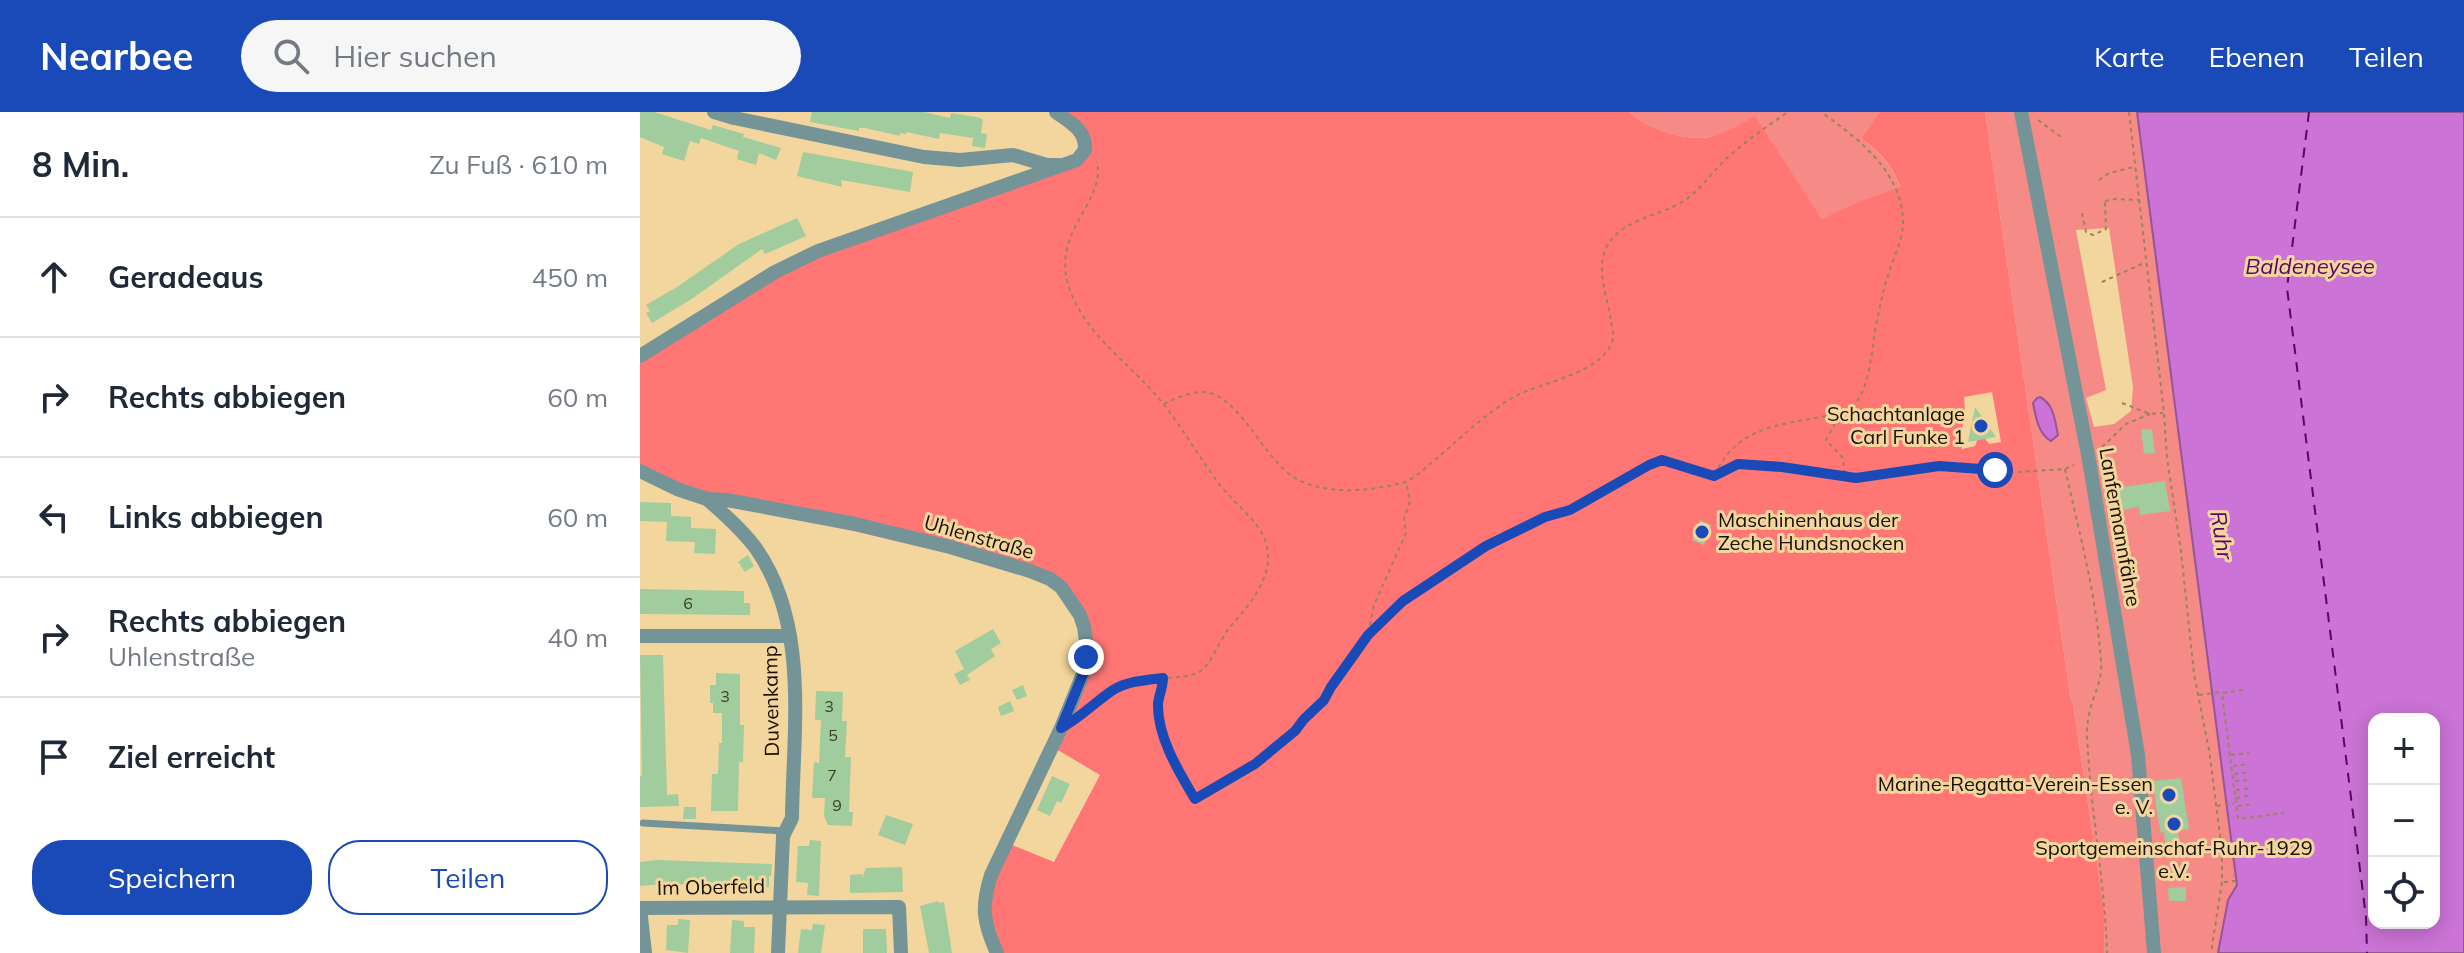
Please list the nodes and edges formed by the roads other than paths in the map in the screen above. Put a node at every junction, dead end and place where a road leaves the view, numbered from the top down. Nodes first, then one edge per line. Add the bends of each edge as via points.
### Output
1 (714, 112) edge
2 (1056, 112) edge
3 (2021, 115) edge
4 (1064, 166) junction
5 (640, 356) edge
6 (640, 471) edge
7 (707, 499) junction
8 (640, 636) edge
9 (790, 636) junction
10 (643, 823) dead end
11 (784, 834) junction
12 (782, 906) junction
13 (640, 908) edge
14 (645, 953) edge
15 (778, 953) edge
16 (901, 953) edge
17 (997, 953) edge
18 (2154, 953) edge

1 - 4 street via 924,157 1013,155
2 - 4 street via 1082,132 1085,150
3 - 18 street, Lanfermannfähre via 2089,460 2138,755
4 - 5 street via 818,251
6 - 7 street, Uhlenstraße
7 - 9 street, Duvenkamp via 766,563
7 - 17 street, Uhlenstraße via 855,524 950,547 1050,579 1072,600 1086,641 1083,674 991,875 984,918
8 - 9 street
9 - 11 street, Duvenkamp via 792,818
10 - 11 lane
11 - 12 street, Im Oberfeld
12 - 13 street, Im Oberfeld
12 - 15 street, Im Oberfeld
12 - 16 street, Im Oberfeld via 899,907
13 - 14 street, Im Oberfeld

